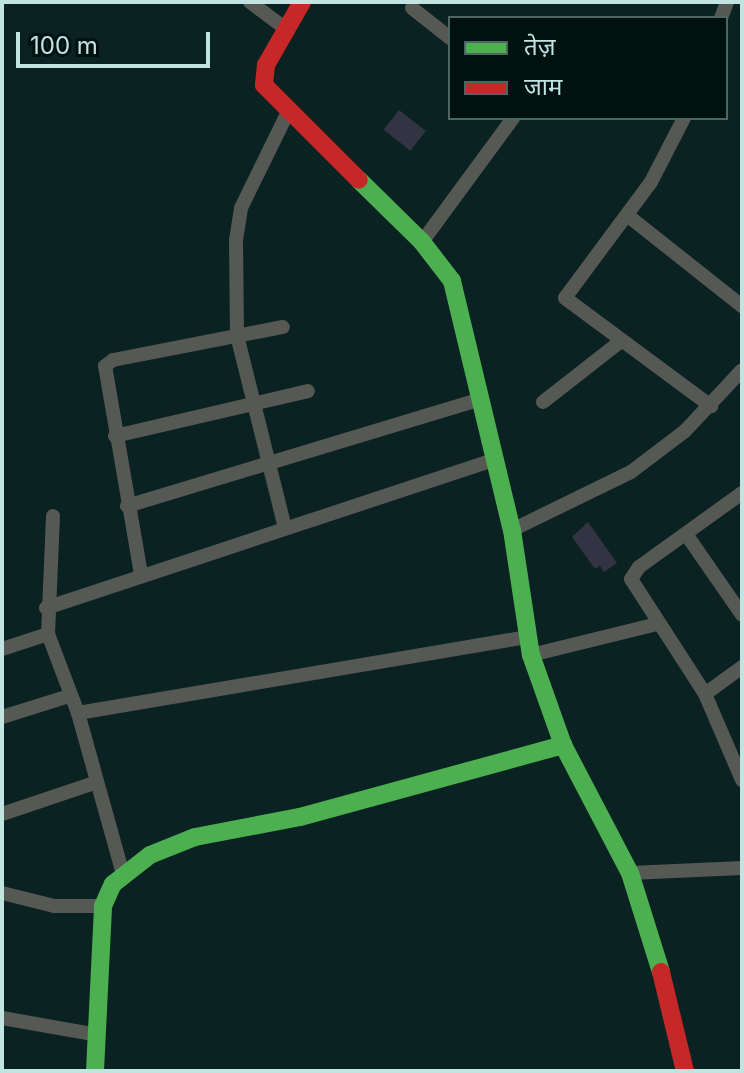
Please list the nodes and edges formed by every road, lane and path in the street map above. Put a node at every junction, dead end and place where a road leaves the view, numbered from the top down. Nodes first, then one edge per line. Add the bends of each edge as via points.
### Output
1 (250, 2) edge
2 (302, 2) edge
3 (412, 8) dead end
4 (286, 29) junction
5 (448, 36) edge
6 (288, 112) junction
7 (512, 120) edge
8 (683, 120) edge
9 (627, 215) junction
10 (422, 242) junction
11 (742, 306) edge
12 (283, 327) dead end
13 (237, 335) junction
14 (621, 341) junction
15 (742, 370) edge
16 (308, 391) dead end
17 (481, 399) junction
18 (543, 402) dead end
19 (251, 404) junction
20 (711, 406) junction
21 (115, 436) junction
22 (496, 459) junction
23 (267, 466) junction
24 (740, 498) edge
25 (127, 506) junction
26 (53, 516) dead end
27 (285, 528) junction
28 (512, 530) junction
29 (686, 534) junction
30 (141, 574) junction
31 (46, 608) junction
32 (742, 615) edge
33 (657, 624) junction
34 (48, 634) junction
35 (529, 646) junction
36 (2, 649) edge
37 (742, 667) edge
38 (705, 694) junction
39 (69, 696) junction
40 (78, 713) junction
41 (2, 717) edge
42 (563, 745) junction
43 (741, 774) edge
44 (97, 782) junction
45 (2, 814) edge
46 (742, 868) edge
47 (630, 873) junction
48 (123, 874) junction
49 (2, 893) edge
50 (103, 906) junction
51 (2, 1018) edge
52 (98, 1035) junction
53 (95, 1071) edge
54 (685, 1071) edge

1 - 4 street
2 - 4 street
3 - 5 street
4 - 6 street via 262,75 264,85
6 - 10 street
6 - 13 street via 238,222
7 - 10 street
8 - 9 street via 663,162
9 - 11 street
9 - 14 street via 565,298
10 - 17 street via 452,281
12 - 13 street
13 - 19 street
13 - 21 street via 108,362
14 - 18 street
14 - 20 street
15 - 20 street
16 - 19 street
17 - 22 street
17 - 23 street
19 - 21 street
19 - 23 street
20 - 28 street via 604,490
21 - 25 street
22 - 27 street
22 - 28 street
23 - 25 street
23 - 27 street
24 - 29 street
25 - 30 street
26 - 31 street
27 - 30 street
28 - 35 street
29 - 32 street
29 - 33 street via 631,575 632,586
30 - 31 street
31 - 34 street
33 - 35 street
33 - 38 street
34 - 36 street
34 - 39 street
35 - 40 street
35 - 42 street
37 - 38 street
38 - 43 street
39 - 40 street
39 - 41 street
40 - 44 street
42 - 47 street
42 - 48 street via 300,817 178,841
44 - 45 street
44 - 48 street
46 - 47 street
47 - 54 street via 649,923
48 - 50 street
49 - 50 street via 54,906
50 - 52 street
51 - 52 street
52 - 53 street

